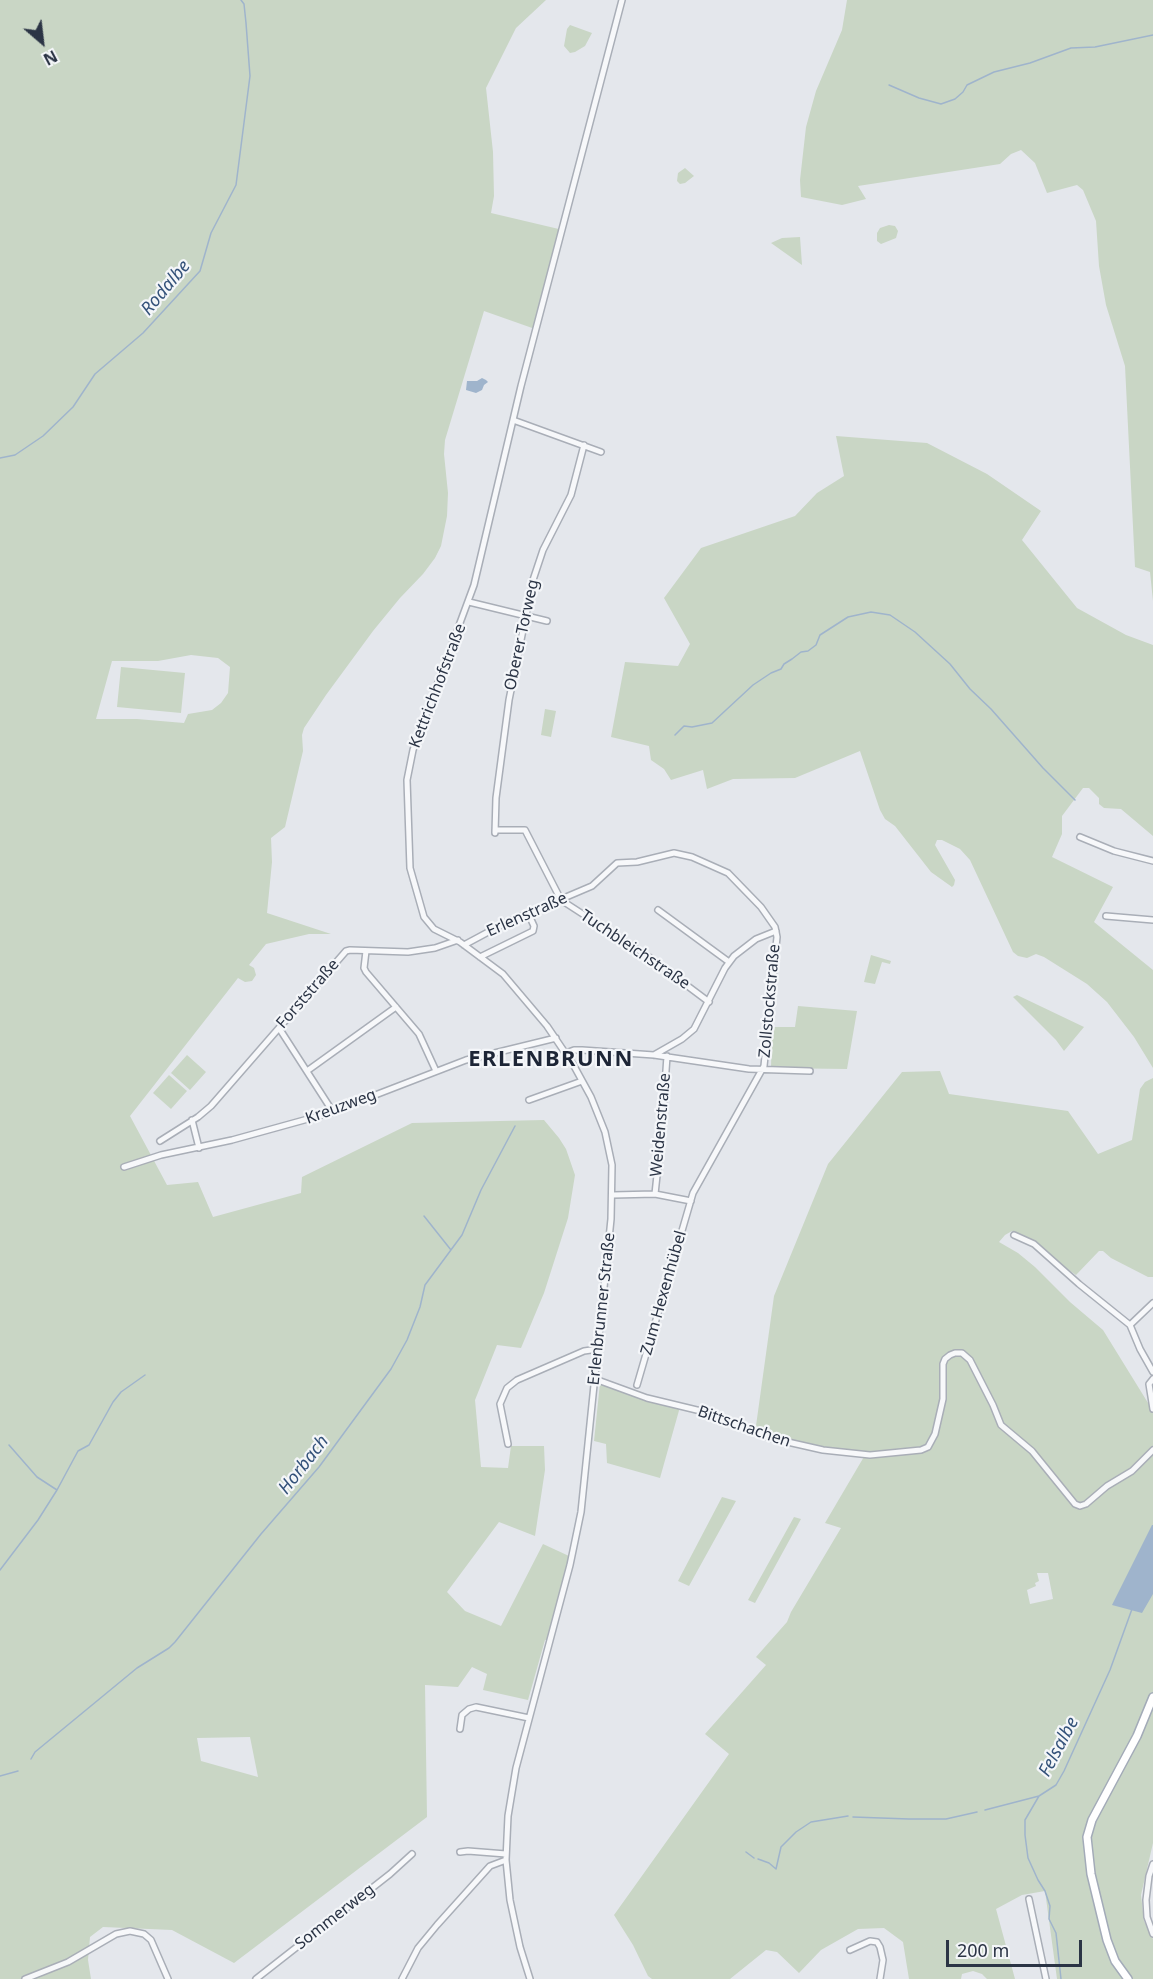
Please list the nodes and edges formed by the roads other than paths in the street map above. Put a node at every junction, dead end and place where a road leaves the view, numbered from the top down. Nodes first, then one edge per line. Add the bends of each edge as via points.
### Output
1 (622, 0) edge
2 (513, 420) junction
3 (584, 446) junction
4 (601, 452) dead end
5 (469, 602) junction
6 (526, 615) junction
7 (547, 621) dead end
8 (1080, 837) dead end
9 (1153, 861) edge
10 (617, 862) joint
11 (561, 900) junction
12 (658, 910) dead end
13 (528, 913) junction
14 (1106, 916) dead end
15 (1153, 921) edge
16 (776, 932) junction
17 (458, 940) junction
18 (464, 945) junction
19 (366, 951) junction
20 (480, 957) junction
21 (729, 962) junction
22 (709, 1002) junction
23 (396, 1007) junction
24 (279, 1028) junction
25 (556, 1038) junction
26 (566, 1053) junction
27 (654, 1055) junction
28 (667, 1056) junction
29 (763, 1070) junction
30 (307, 1071) junction
31 (436, 1071) junction
32 (810, 1071) dead end
33 (582, 1081) junction
34 (529, 1100) dead end
35 (333, 1112) junction
36 (192, 1120) junction
37 (160, 1141) dead end
38 (199, 1148) junction
39 (124, 1167) dead end
40 (655, 1194) junction
41 (613, 1195) junction
42 (691, 1201) junction
43 (1014, 1235) dead end
44 (1153, 1304) edge
45 (1130, 1325) junction
46 (598, 1349) junction
47 (1153, 1372) edge
48 (595, 1379) junction
49 (1153, 1379) edge
50 (638, 1385) dead end
51 (1153, 1409) edge
52 (507, 1444) dead end
53 (1153, 1450) edge
54 (1153, 1697) edge
55 (529, 1718) junction
56 (460, 1729) dead end
57 (460, 1852) dead end
58 (412, 1854) dead end
59 (506, 1857) junction
60 (1153, 1864) edge
61 (1029, 1899) dead end
62 (1153, 1934) edge
63 (850, 1950) dead end
64 (26, 1979) edge
65 (168, 1979) edge
66 (256, 1979) edge
67 (402, 1979) edge
68 (530, 1979) edge
69 (880, 1979) edge
70 (1046, 1979) edge
71 (1128, 1979) edge

1 - 2 street, Kettrichhofstraße
2 - 3 street
2 - 5 street, Kettrichhofstraße
3 - 4 street
3 - 6 street, Oberer Torweg via 570,495 540,558
5 - 6 street
5 - 17 street, Kettrichhofstraße via 413,750 407,780 410,868 422,913 431,927
6 - 7 street
6 - 11 street, Oberer Torweg via 508,700 495,832 525,830
8 - 9 street
10 - 11 street, Erlenstraße via 592,886
10 - 16 street, Zollstockstraße via 679,854 714,866 740,884 769,917
11 - 13 street, Erlenstraße
11 - 22 street, Tuchbleichstraße via 649,957
12 - 21 street
13 - 18 street, Erlenstraße
13 - 20 street via 533,931
14 - 15 street
16 - 21 street via 744,946
16 - 29 street, Zollstockstraße
17 - 18 street, Kettrichhofstraße
17 - 19 street, Forststraße via 408,952
18 - 20 street, Erlenbrunner Straße
19 - 23 street via 366,972
19 - 24 street, Forststraße via 350,950 343,954
20 - 25 street, Erlenbrunner Straße via 509,981
21 - 22 street
22 - 27 street via 694,1029
23 - 30 street
23 - 31 street via 423,1040
24 - 30 street
24 - 36 street, Forststraße via 218,1099
25 - 26 street, Erlenbrunner Straße
25 - 31 street, Kreuzweg
26 - 27 street via 582,1050
26 - 33 street, Erlenbrunner Straße
27 - 28 street
28 - 29 street
28 - 40 street, Weidenstraße
29 - 32 street
29 - 42 street, Zollstockstraße
30 - 35 street
31 - 35 street, Kreuzweg
33 - 34 street
33 - 41 street, Erlenbrunner Straße via 610,1152
35 - 38 street, Kreuzweg
36 - 37 street, Forststraße
36 - 38 street
38 - 39 street, Kreuzweg
40 - 41 street
40 - 42 street
41 - 46 street, Erlenbrunner Straße
42 - 50 street, Zum Hexenhübel
43 - 45 street via 1034,1244
44 - 45 street
45 - 47 street
46 - 48 street, Erlenbrunner Straße
46 - 52 street via 584,1351 509,1385 500,1404
48 - 53 street, Bittschachen via 647,1398 705,1412 770,1438 870,1455 928,1447 943,1399 943,1364 950,1355 962,1353 970,1360 1001,1425 1032,1451 1075,1504 1086,1504 1132,1471
48 - 55 street, Erlenbrunner Straße via 579,1523
49 - 51 street via 1149,1384
54 - 71 main road via 1137,1736 1097,1809 1087,1838 1091,1874 1107,1940
55 - 56 street via 476,1707 462,1715
55 - 59 street, Erlenbrunner Straße via 510,1796
57 - 59 street
58 - 66 street, Sommerweg
59 - 67 street via 490,1866 437,1925 418,1948
59 - 68 street, Erlenbrunner Straße via 513,1919
60 - 62 street via 1146,1900
61 - 70 street
63 - 69 street via 877,1942 883,1960
64 - 65 street via 130,1931 151,1940

